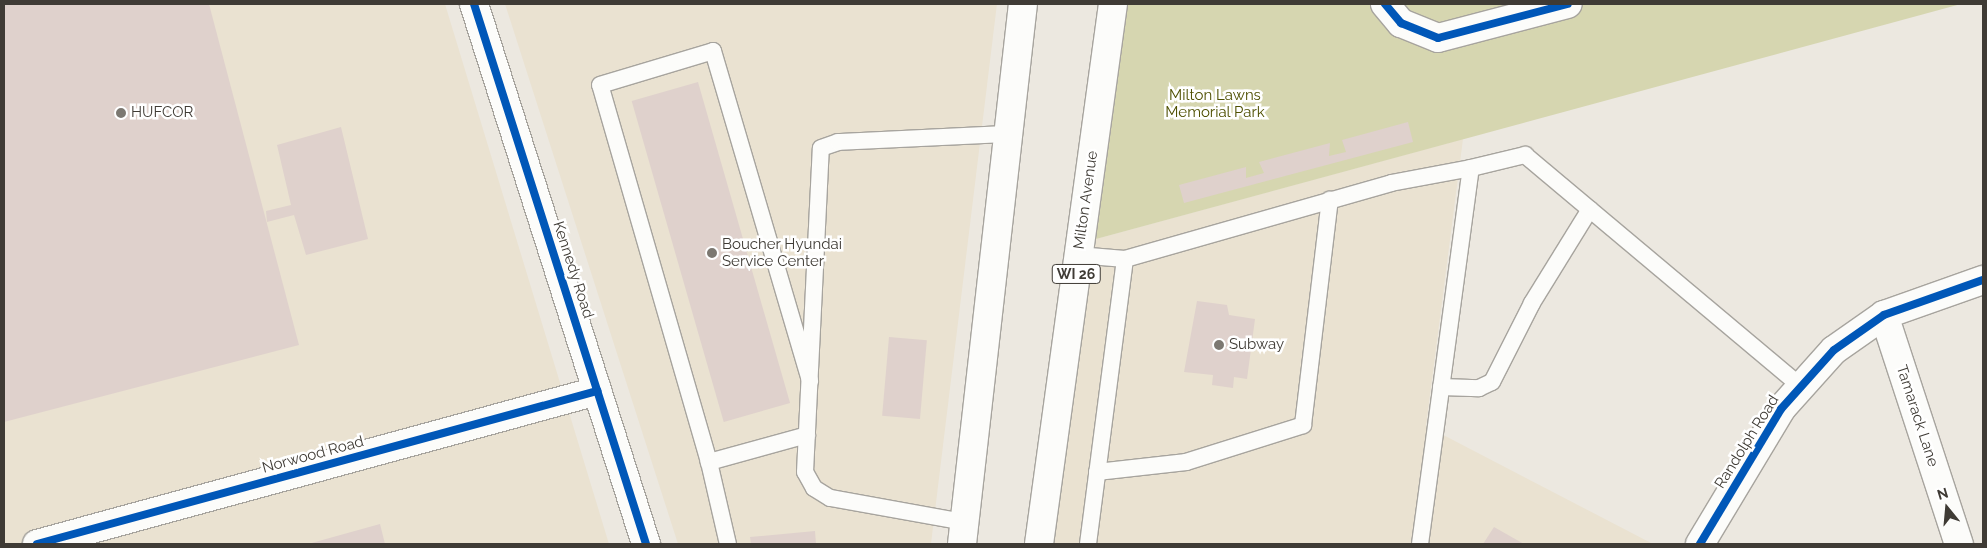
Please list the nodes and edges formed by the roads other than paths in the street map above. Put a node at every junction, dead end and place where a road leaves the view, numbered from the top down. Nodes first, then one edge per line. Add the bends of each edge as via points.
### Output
1 (474, 4) edge
2 (1023, 4) edge
3 (1113, 4) edge
4 (1385, 4) edge
5 (1568, 4) edge
6 (1008, 134) junction
7 (1471, 168) junction
8 (1330, 200) junction
9 (1590, 209) junction
10 (1078, 255) junction
11 (1125, 259) junction
12 (1983, 280) edge
13 (1884, 315) junction
14 (810, 381) junction
15 (1441, 387) junction
16 (1801, 387) junction
17 (597, 391) junction
18 (807, 434) junction
19 (709, 462) junction
20 (1097, 472) junction
21 (963, 533) edge
22 (37, 544) edge
23 (646, 544) edge
24 (728, 544) edge
25 (1039, 544) edge
26 (1088, 544) edge
27 (1420, 544) edge
28 (1700, 544) edge
29 (1959, 544) edge

1 - 17 street, Kennedy Road
2 - 6 street
3 - 10 street, Milton Avenue / WI 26
4 - 5 street via 1401,23 1438,38
6 - 14 lane via 838,142 821,148
6 - 21 street
7 - 8 lane
7 - 9 lane via 1525,154
7 - 15 lane
8 - 11 lane
8 - 20 lane via 1303,425 1186,462
9 - 15 lane via 1532,303 1492,382 1479,388
9 - 16 lane
10 - 11 lane
10 - 25 street, Milton Avenue / WI 26
11 - 20 lane
12 - 13 street, Randolph Road
13 - 16 street, Randolph Road via 1834,350
13 - 29 street, Tamarack Lane
14 - 18 lane
14 - 19 lane via 713,52 600,85
15 - 27 lane
16 - 28 street, Randolph Road via 1781,409
17 - 22 street, Norwood Road
17 - 23 street, Kennedy Road
18 - 19 lane
18 - 21 lane via 805,472 814,488 830,498
19 - 24 lane
20 - 26 lane

